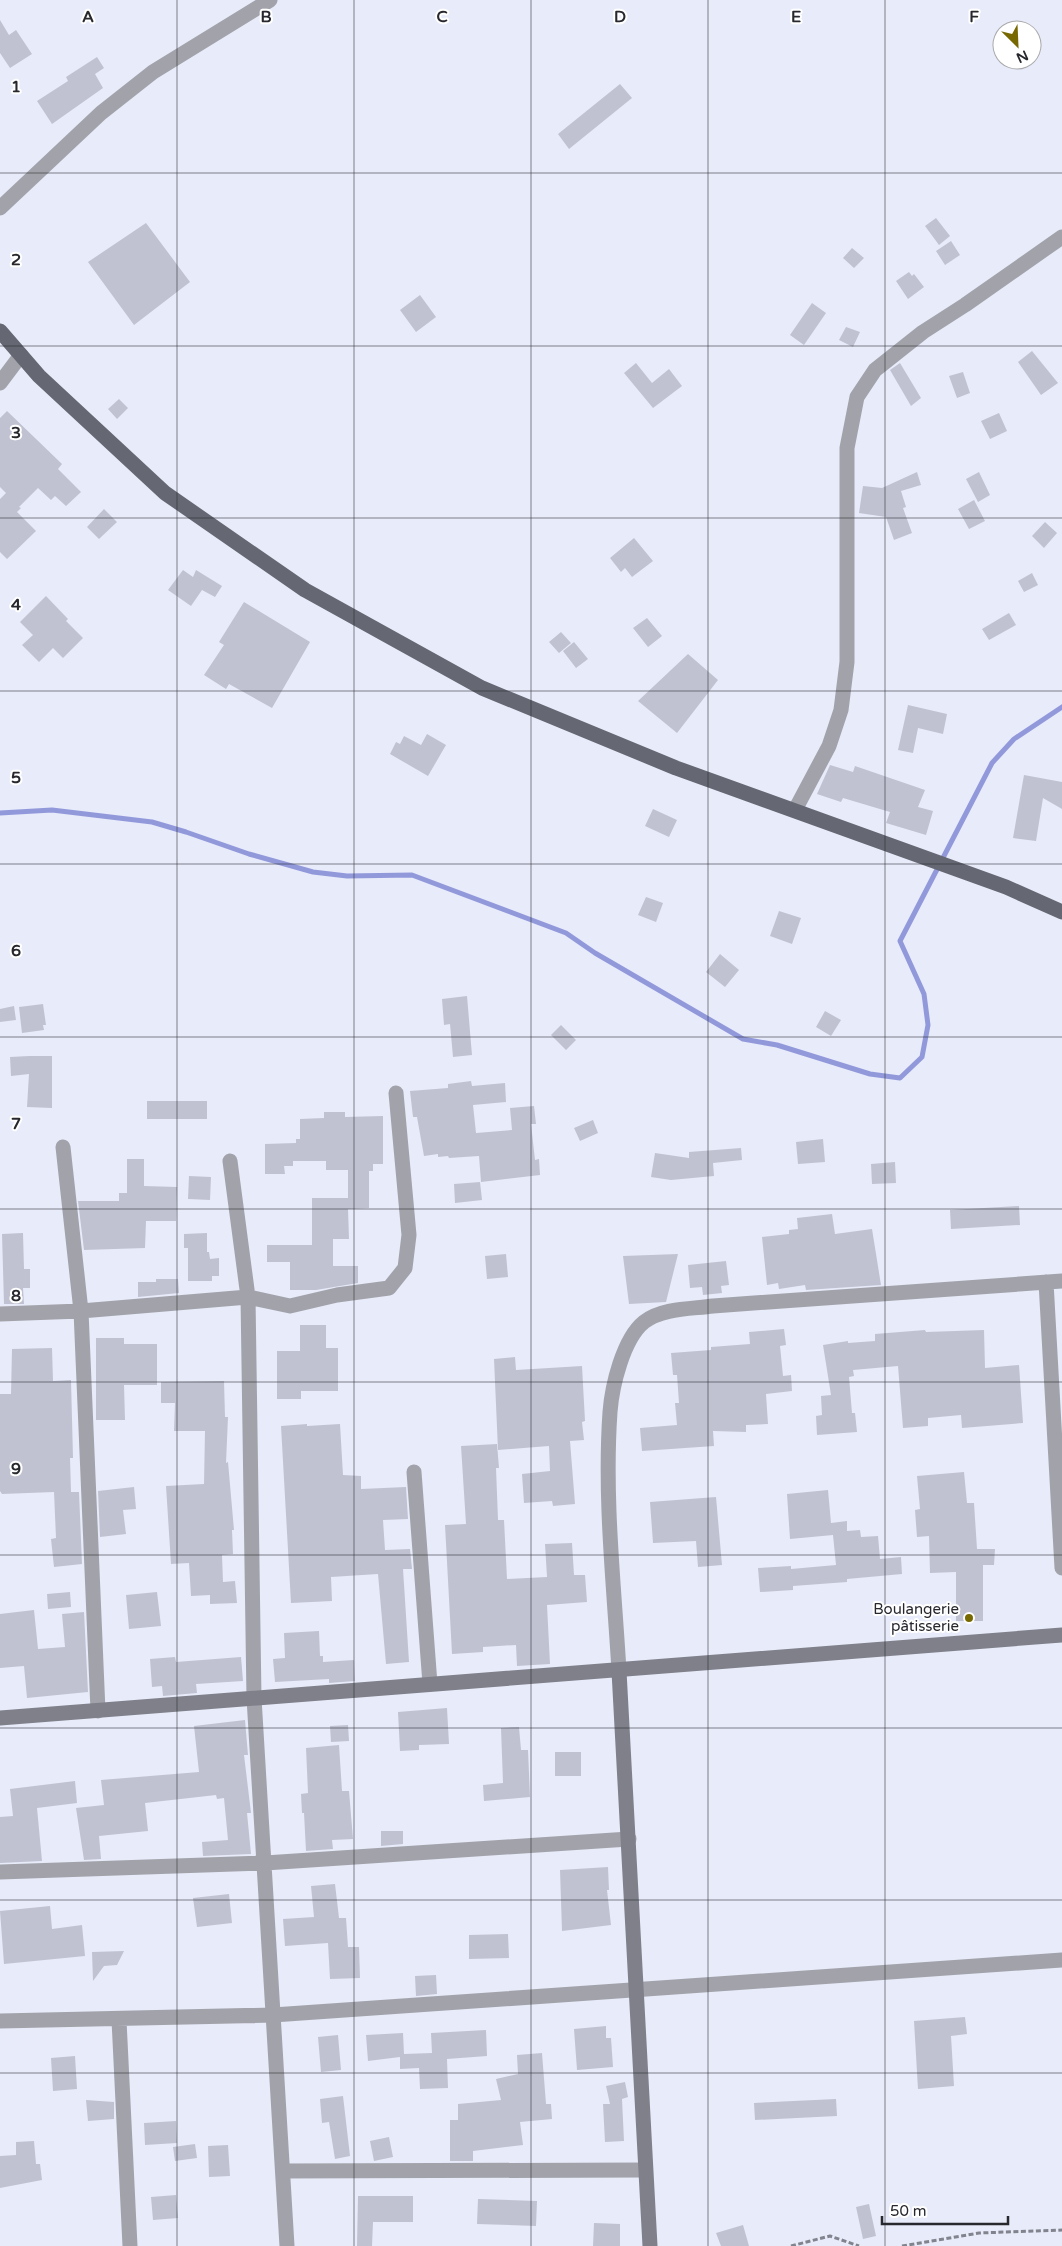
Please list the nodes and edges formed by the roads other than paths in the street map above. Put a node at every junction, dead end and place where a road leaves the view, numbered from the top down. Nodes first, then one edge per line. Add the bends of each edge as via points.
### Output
1 (270, 0) edge
2 (0, 208) edge
3 (1062, 237) edge
4 (0, 331) edge
5 (21, 355) junction
6 (0, 383) edge
7 (795, 810) junction
8 (1062, 912) edge
9 (396, 1093) dead end
10 (63, 1148) dead end
11 (230, 1161) dead end
12 (1062, 1281) edge
13 (1046, 1282) junction
14 (248, 1297) junction
15 (81, 1311) junction
16 (0, 1314) edge
17 (414, 1472) dead end
18 (1062, 1568) edge
19 (1062, 1635) edge
20 (619, 1671) junction
21 (430, 1684) junction
22 (254, 1698) junction
23 (98, 1711) junction
24 (0, 1718) edge
25 (629, 1839) junction
26 (265, 1863) junction
27 (0, 1872) edge
28 (1062, 1960) edge
29 (635, 1992) junction
30 (273, 2015) junction
31 (119, 2020) junction
32 (0, 2021) edge
33 (645, 2170) junction
34 (283, 2171) junction
35 (130, 2246) edge
36 (288, 2246) edge
37 (650, 2246) edge

1 - 2 street via 153,72 101,112
3 - 7 street via 923,332 875,370 857,397 847,448 847,662 841,710 828,746
4 - 5 main road
5 - 6 street
5 - 7 main road via 39,376 165,494 305,590 482,688 676,768
7 - 8 main road via 1006,887
9 - 14 street via 409,1234 406,1268 389,1288 290,1306
10 - 15 street
11 - 14 street
12 - 13 street
13 - 18 street
13 - 20 street via 713,1306 670,1311 643,1322 624,1348 610,1410 609,1471
14 - 15 street
14 - 22 street
15 - 16 street
15 - 23 street
17 - 21 street
19 - 20 street
20 - 21 street
20 - 25 street
21 - 22 street
22 - 23 street
22 - 26 street
23 - 24 street
25 - 26 street
25 - 29 street
26 - 27 street
26 - 30 street
28 - 29 street
29 - 30 street
29 - 33 street
30 - 31 street
30 - 34 street
31 - 32 street
31 - 35 street
33 - 34 street
33 - 37 street
34 - 36 street

